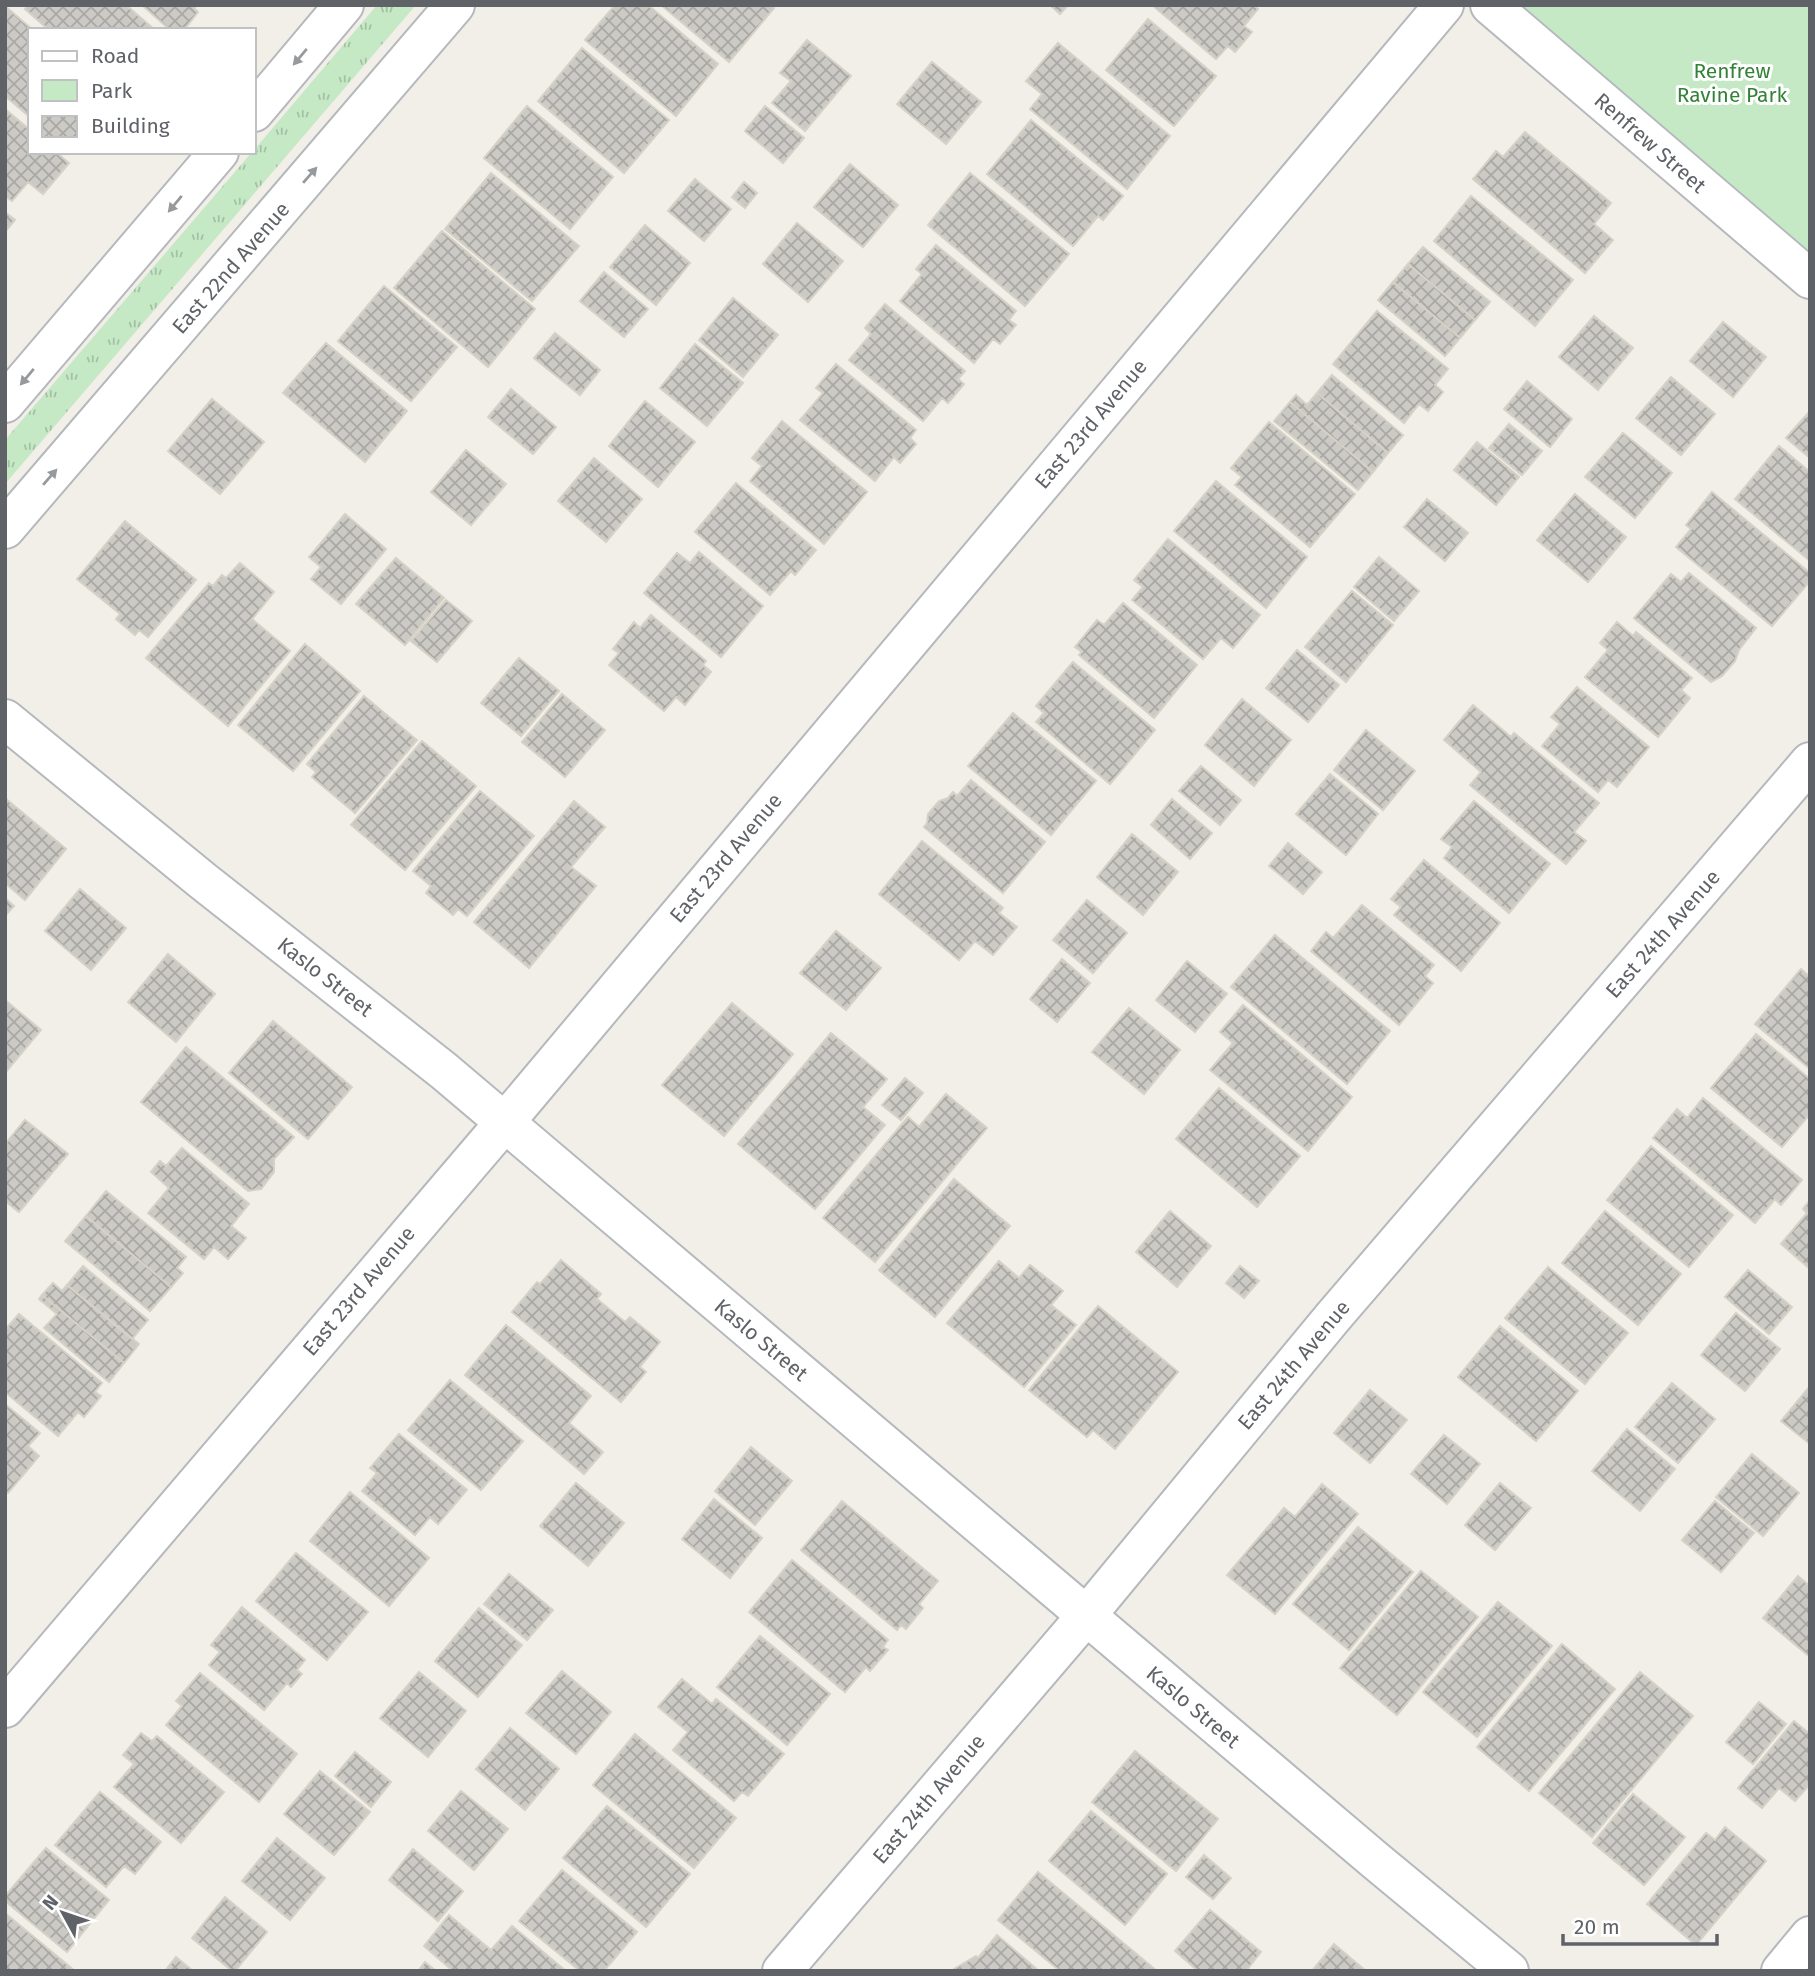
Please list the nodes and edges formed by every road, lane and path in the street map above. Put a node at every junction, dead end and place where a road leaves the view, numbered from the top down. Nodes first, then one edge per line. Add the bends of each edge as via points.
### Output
1 (344, 5) edge
2 (455, 5) edge
3 (1444, 5) edge
4 (1490, 5) edge
5 (256, 109) edge
6 (217, 154) edge
7 (1810, 279) edge
8 (5, 403) edge
9 (5, 529) edge
10 (5, 719) edge
11 (1810, 762) edge
12 (505, 1122) junction
13 (1086, 1616) junction
14 (5, 1708) edge
15 (1810, 1936) edge
16 (782, 1971) edge
17 (1509, 1971) edge
18 (1781, 1971) edge

1 -> 5 street
9 -> 2 street, East 22nd Avenue
3 - 12 street, East 23rd Avenue
4 - 7 street, Renfrew Street
6 -> 8 street
10 - 12 street, Kaslo Street
11 - 13 street, East 24th Avenue via 1333,1317
12 - 13 street, Kaslo Street
12 - 14 street, East 23rd Avenue
13 - 16 street, East 24th Avenue
13 - 17 street, Kaslo Street
15 - 18 street

